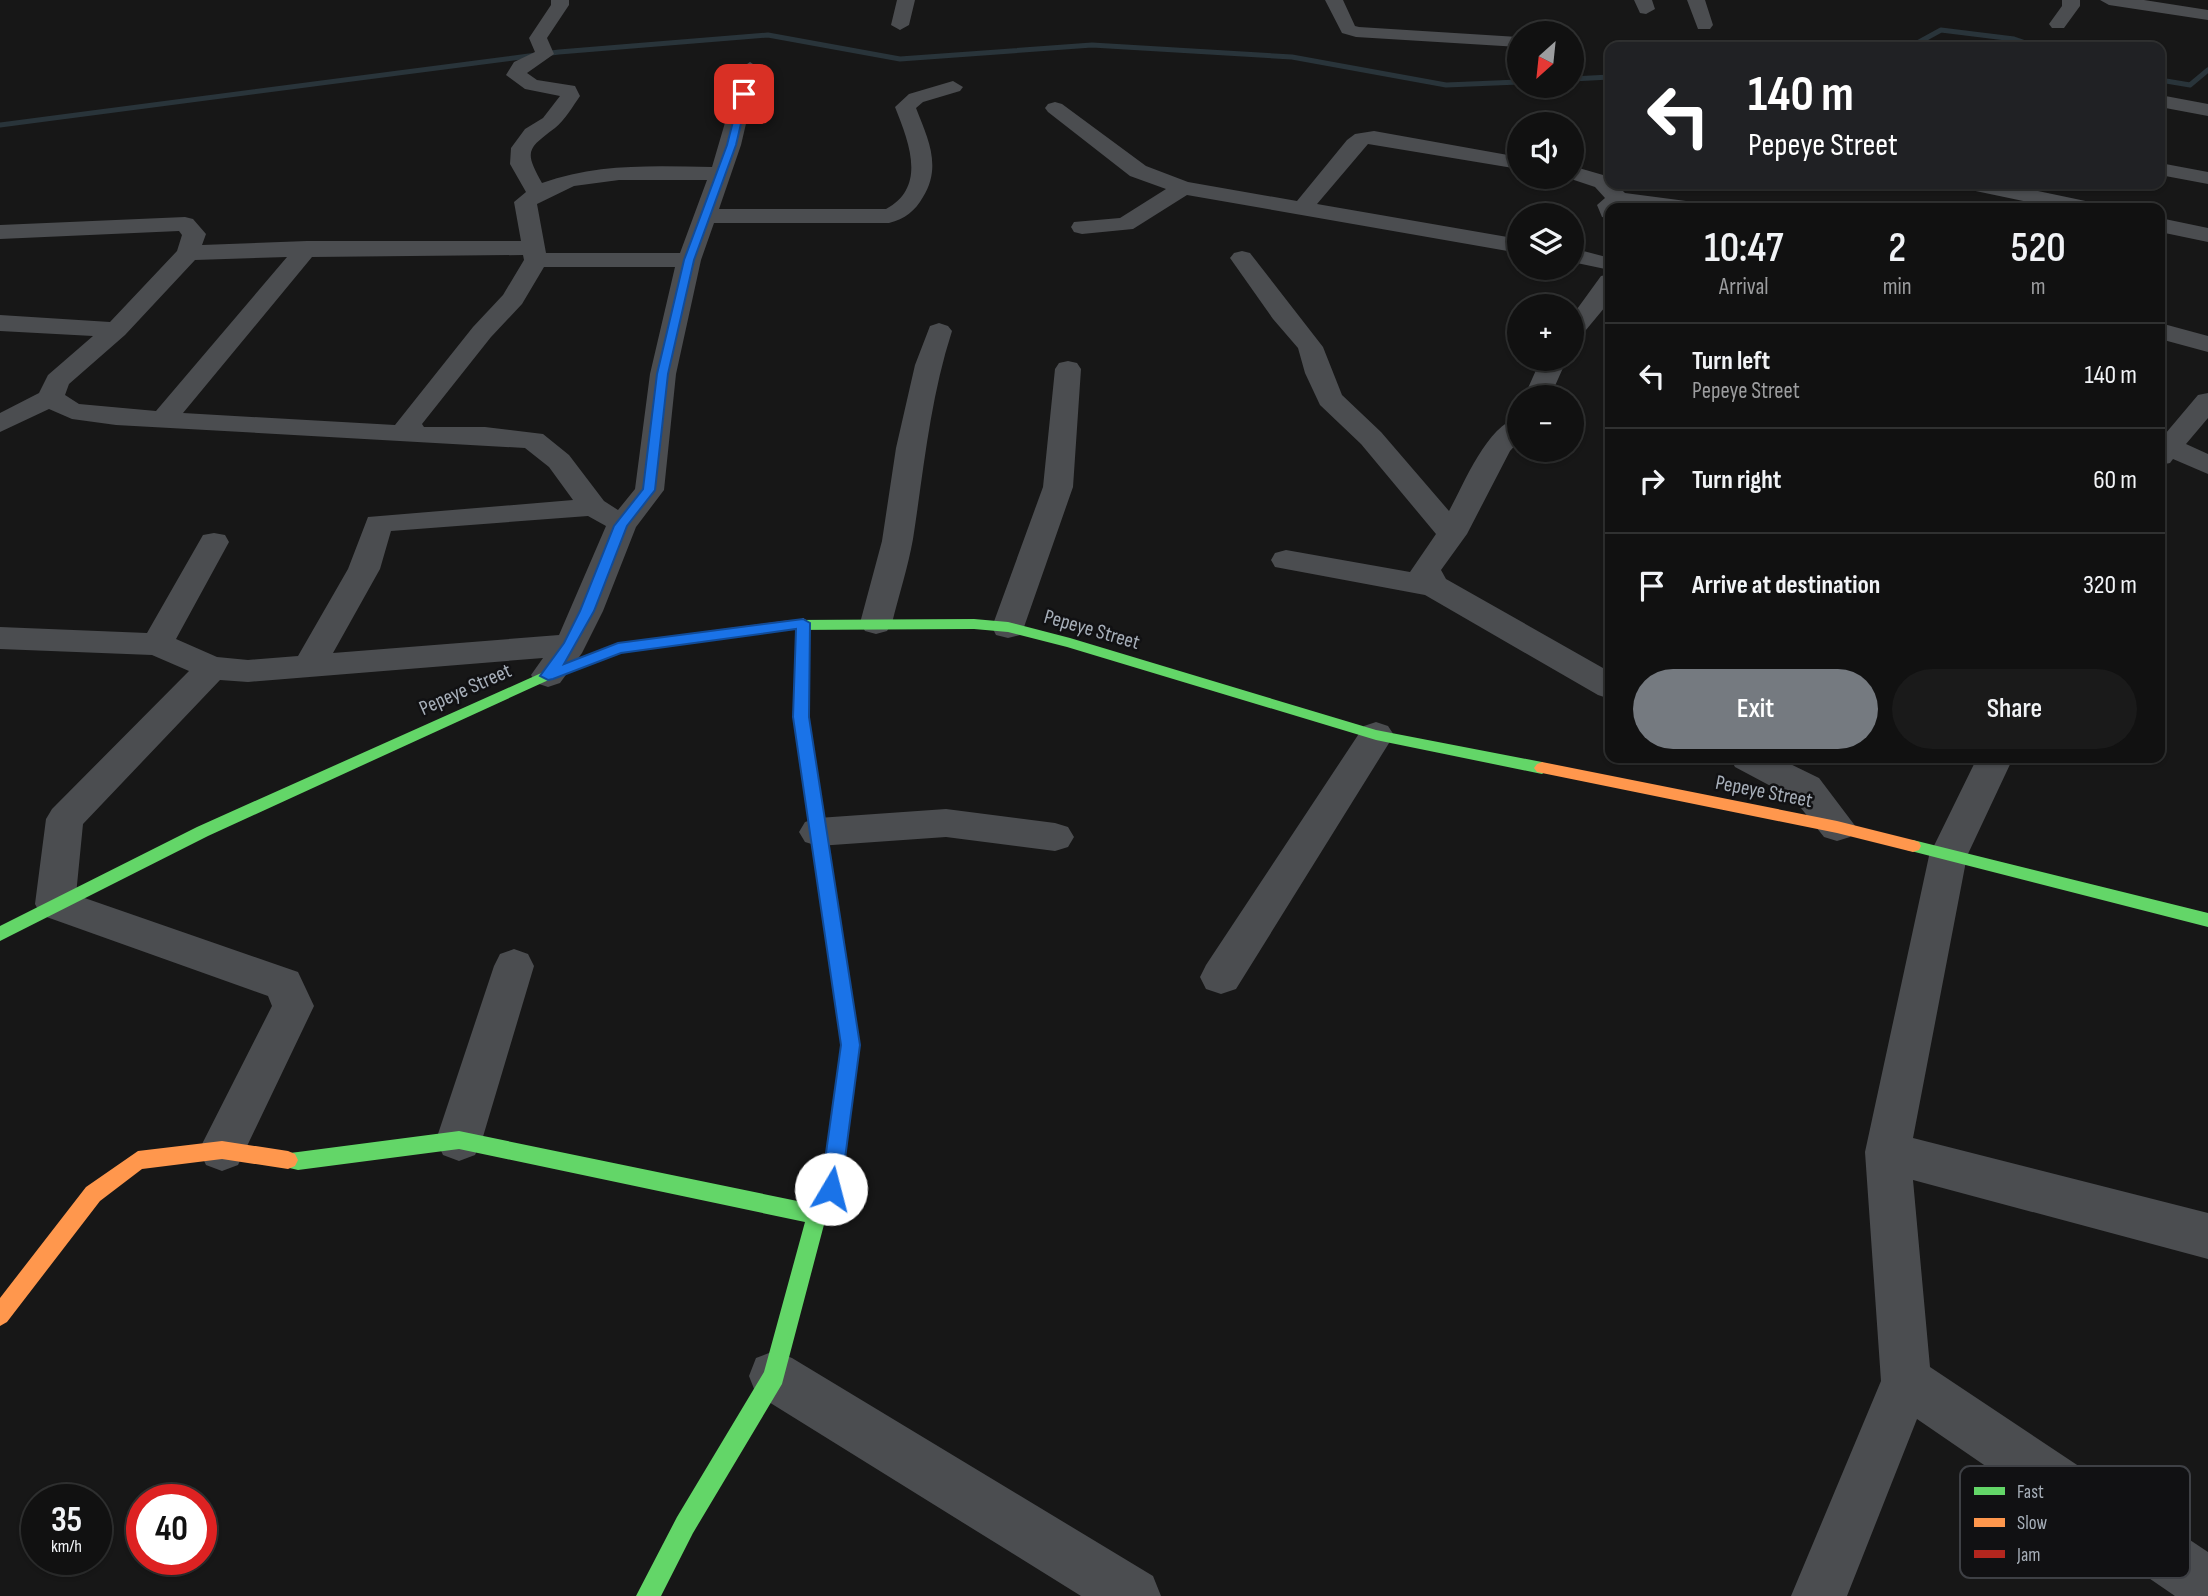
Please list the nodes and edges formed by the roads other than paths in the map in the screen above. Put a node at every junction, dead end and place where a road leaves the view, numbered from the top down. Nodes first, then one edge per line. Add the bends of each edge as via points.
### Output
1 (560, 0) edge
2 (906, 0) edge
3 (1334, 0) edge
4 (1696, 0) edge
5 (2071, 0) edge
6 (2109, 0) edge
7 (2208, 15) edge
8 (2058, 24) dead end
9 (900, 25) dead end
10 (1704, 25) dead end
11 (1507, 41) edge
12 (750, 68) dead end
13 (953, 86) dead end
14 (2165, 103) edge
15 (1055, 108) dead end
16 (2208, 110) edge
17 (1507, 161) edge
18 (2165, 170) edge
19 (720, 174) junction
20 (1584, 176) edge
21 (2208, 178) edge
22 (1183, 188) junction
23 (1605, 188) edge
24 (1995, 189) edge
25 (537, 193) junction
26 (2044, 203) edge
27 (1302, 209) junction
28 (704, 216) junction
29 (2165, 226) edge
30 (1082, 227) dead end
31 (0, 232) edge
32 (2208, 235) edge
33 (1507, 244) edge
34 (307, 248) junction
35 (188, 253) junction
36 (535, 254) junction
37 (1241, 258) dead end
38 (689, 260) junction
39 (1584, 260) edge
40 (1605, 267) edge
41 (1605, 275) edge
42 (1584, 311) edge
43 (0, 323) edge
44 (116, 330) junction
45 (939, 331) dead end
46 (2165, 332) edge
47 (2208, 344) edge
48 (1068, 369) dead end
49 (50, 398) junction
50 (2208, 401) edge
51 (163, 420) junction
52 (0, 424) edge
53 (415, 435) junction
54 (1507, 438) edge
55 (2165, 452) edge
56 (2208, 465) edge
57 (594, 507) junction
58 (621, 526) junction
59 (1452, 534) junction
60 (214, 542) dead end
61 (1286, 560) dead end
62 (1434, 586) junction
63 (803, 623) junction
64 (876, 623) junction
65 (1007, 627) junction
66 (0, 638) edge
67 (157, 645) junction
68 (570, 645) junction
69 (310, 664) junction
70 (212, 668) junction
71 (548, 676) junction
72 (1605, 684) edge
73 (1376, 736) junction
74 (1758, 763) edge
75 (1993, 763) edge
76 (1837, 827) junction
77 (818, 832) junction
78 (1055, 837) dead end
79 (1948, 856) junction
80 (55, 904) junction
81 (2208, 920) edge
82 (0, 934) edge
83 (514, 966) dead end
84 (1222, 978) dead end
85 (459, 1140) junction
86 (222, 1150) junction
87 (1888, 1152) junction
88 (817, 1215) junction
89 (2208, 1236) edge
90 (0, 1315) edge
91 (774, 1376) junction
92 (1906, 1381) junction
93 (2032, 1466) edge
94 (2190, 1573) edge
95 (2208, 1585) edge
96 (648, 1596) edge
97 (1133, 1596) edge
98 (1819, 1596) edge

1 - 25 street via 538,38 545,54 522,66 516,75 532,85 568,90 570,96 521,148 521,164
2 - 9 street
3 - 11 street via 1348,29 1356,32
4 - 10 street
5 - 8 street
6 - 7 street
12 - 19 street
13 - 28 street via 916,98 905,107 923,151 923,179 903,211 889,216
14 - 16 street
15 - 22 street via 1138,172
17 - 27 street via 1362,138
18 - 21 street
19 - 25 street via 596,174
19 - 28 street
20 - 23 street via 1602,182
22 - 27 street
22 - 30 street via 1125,223
24 - 26 street
25 - 36 street via 525,202
27 - 33 street
28 - 38 street
29 - 32 street
31 - 35 street via 185,224 194,234
34 - 35 street
34 - 36 street
34 - 51 street
35 - 44 street
36 - 38 street
36 - 53 street via 513,299 408,424
37 - 59 street via 1310,347 1330,399 1371,438
38 - 58 street via 663,374 649,490
39 - 40 street
41 - 42 street
43 - 44 street
44 - 49 street via 57,381
45 - 64 street via 925,376 897,541
46 - 47 street
48 - 65 street via 1058,487
49 - 51 street via 72,411
49 - 52 street
50 - 55 street
51 - 53 street
53 - 57 street via 533,440 559,461
54 - 59 street
55 - 56 street
57 - 58 street
57 - 69 street via 379,523 364,569
58 - 68 street
59 - 62 street via 1425,570
60 - 67 street
61 - 62 street
62 - 72 street
63 - 64 street, Pepeye Street
63 - 71 street, Pepeye Street via 618,648
63 - 77 street via 801,717
64 - 65 street, Pepeye Street
65 - 73 street, Pepeye Street
66 - 67 street
67 - 70 street
68 - 69 street
68 - 71 street
69 - 70 street
70 - 80 street via 65,819
71 - 80 street, Pepeye Street via 281,795
73 - 76 street, Pepeye Street
73 - 84 street
74 - 76 street via 1806,788
75 - 79 street
76 - 79 street, Pepeye Street
77 - 78 street via 946,823
77 - 88 street via 851,1045 831,1189
79 - 81 street, Pepeye Street
79 - 87 street
80 - 82 street, Pepeye Street
80 - 86 street via 283,984 293,1006
83 - 85 street
85 - 86 street via 298,1161
85 - 88 street
86 - 90 street via 138,1160 93,1194
87 - 89 street
87 - 92 street
88 - 91 street
91 - 96 street
91 - 97 street
92 - 93 street
92 - 98 street
94 - 95 street

